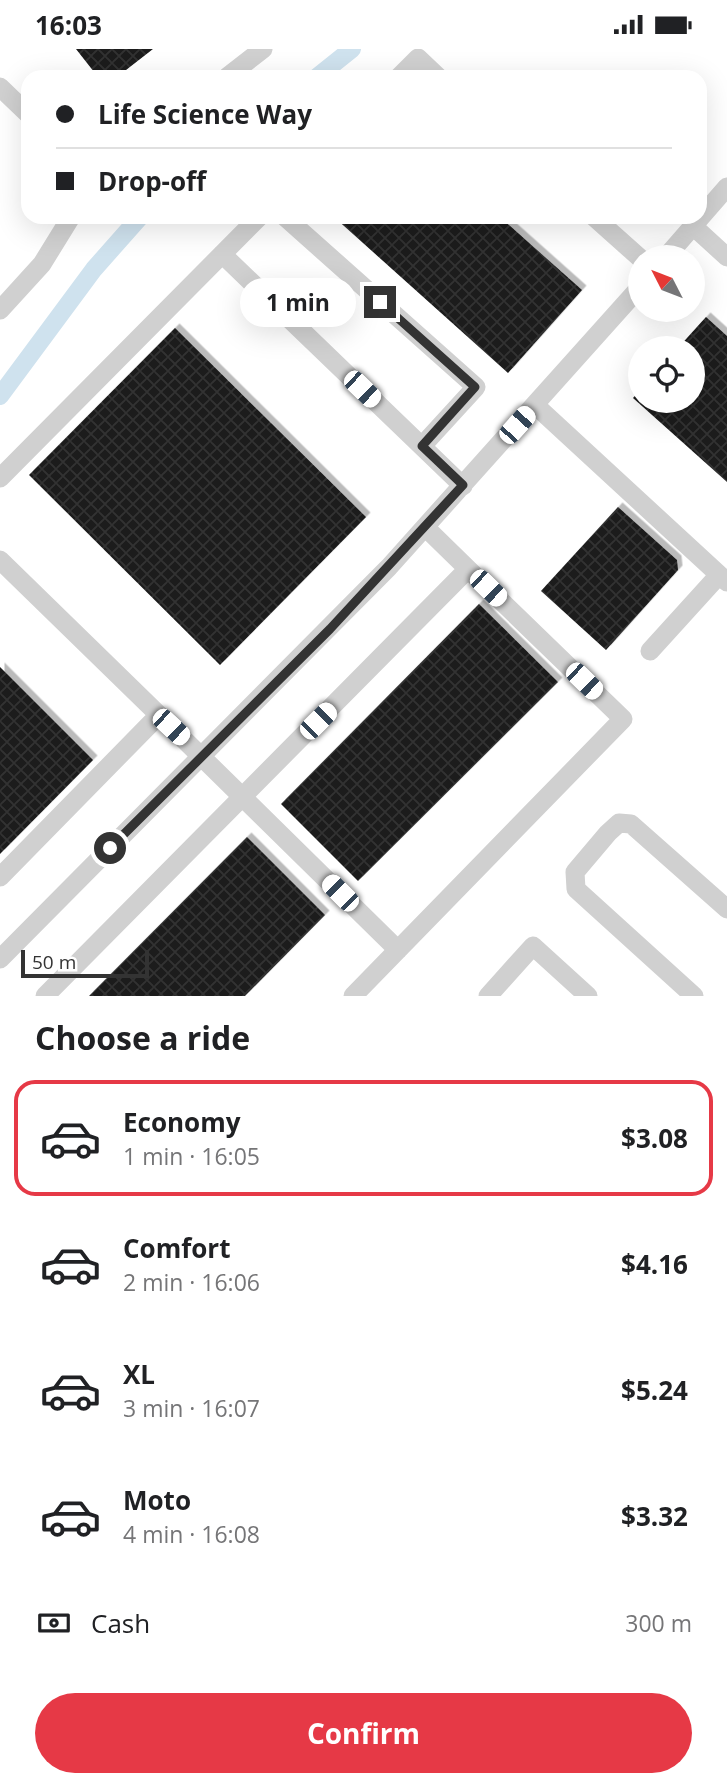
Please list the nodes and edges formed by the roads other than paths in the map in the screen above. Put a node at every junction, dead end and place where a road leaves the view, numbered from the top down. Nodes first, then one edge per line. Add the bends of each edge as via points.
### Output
1 (263, 49) edge
2 (236, 70) edge
3 (406, 70) edge
4 (431, 70) edge
5 (0, 87) edge
6 (21, 107) edge
7 (727, 187) edge
8 (707, 210) edge
9 (67, 224) edge
10 (251, 224) edge
11 (293, 224) edge
12 (602, 224) edge
13 (693, 226) joint
14 (676, 245) edge
15 (628, 247) edge
16 (222, 254) junction
17 (727, 257) edge
18 (628, 300) edge
19 (0, 310) edge
20 (535, 405) junction
21 (422, 446) junction
22 (0, 478) edge
23 (463, 485) junction
24 (425, 527) junction
25 (0, 560) edge
26 (468, 569) junction
27 (723, 578) edge
28 (650, 651) dead end
29 (159, 715) junction
30 (202, 756) junction
31 (242, 797) junction
32 (0, 877) edge
33 (727, 909) edge
34 (398, 950) junction
35 (0, 959) edge
36 (45, 996) edge
37 (353, 996) edge
38 (488, 996) edge
39 (588, 996) edge
40 (694, 996) edge

1 - 2 street
3 - 4 street via 418,58
5 - 6 street
7 - 8 street
9 - 19 street via 42,264
10 - 16 street
11 - 21 street via 475,387
12 - 15 street
13 - 14 street
13 - 17 street
16 - 21 street
16 - 22 street
18 - 20 street
20 - 23 street
20 - 27 street
21 - 23 street
23 - 24 street
24 - 26 street
24 - 30 street
25 - 29 street
26 - 31 street
26 - 34 street via 623,719
27 - 28 street
29 - 30 street
29 - 32 street
30 - 31 street
30 - 35 street
31 - 34 street
31 - 36 street
33 - 40 street via 631,824 619,823 575,872 576,889
34 - 37 street
38 - 39 street via 533,946

